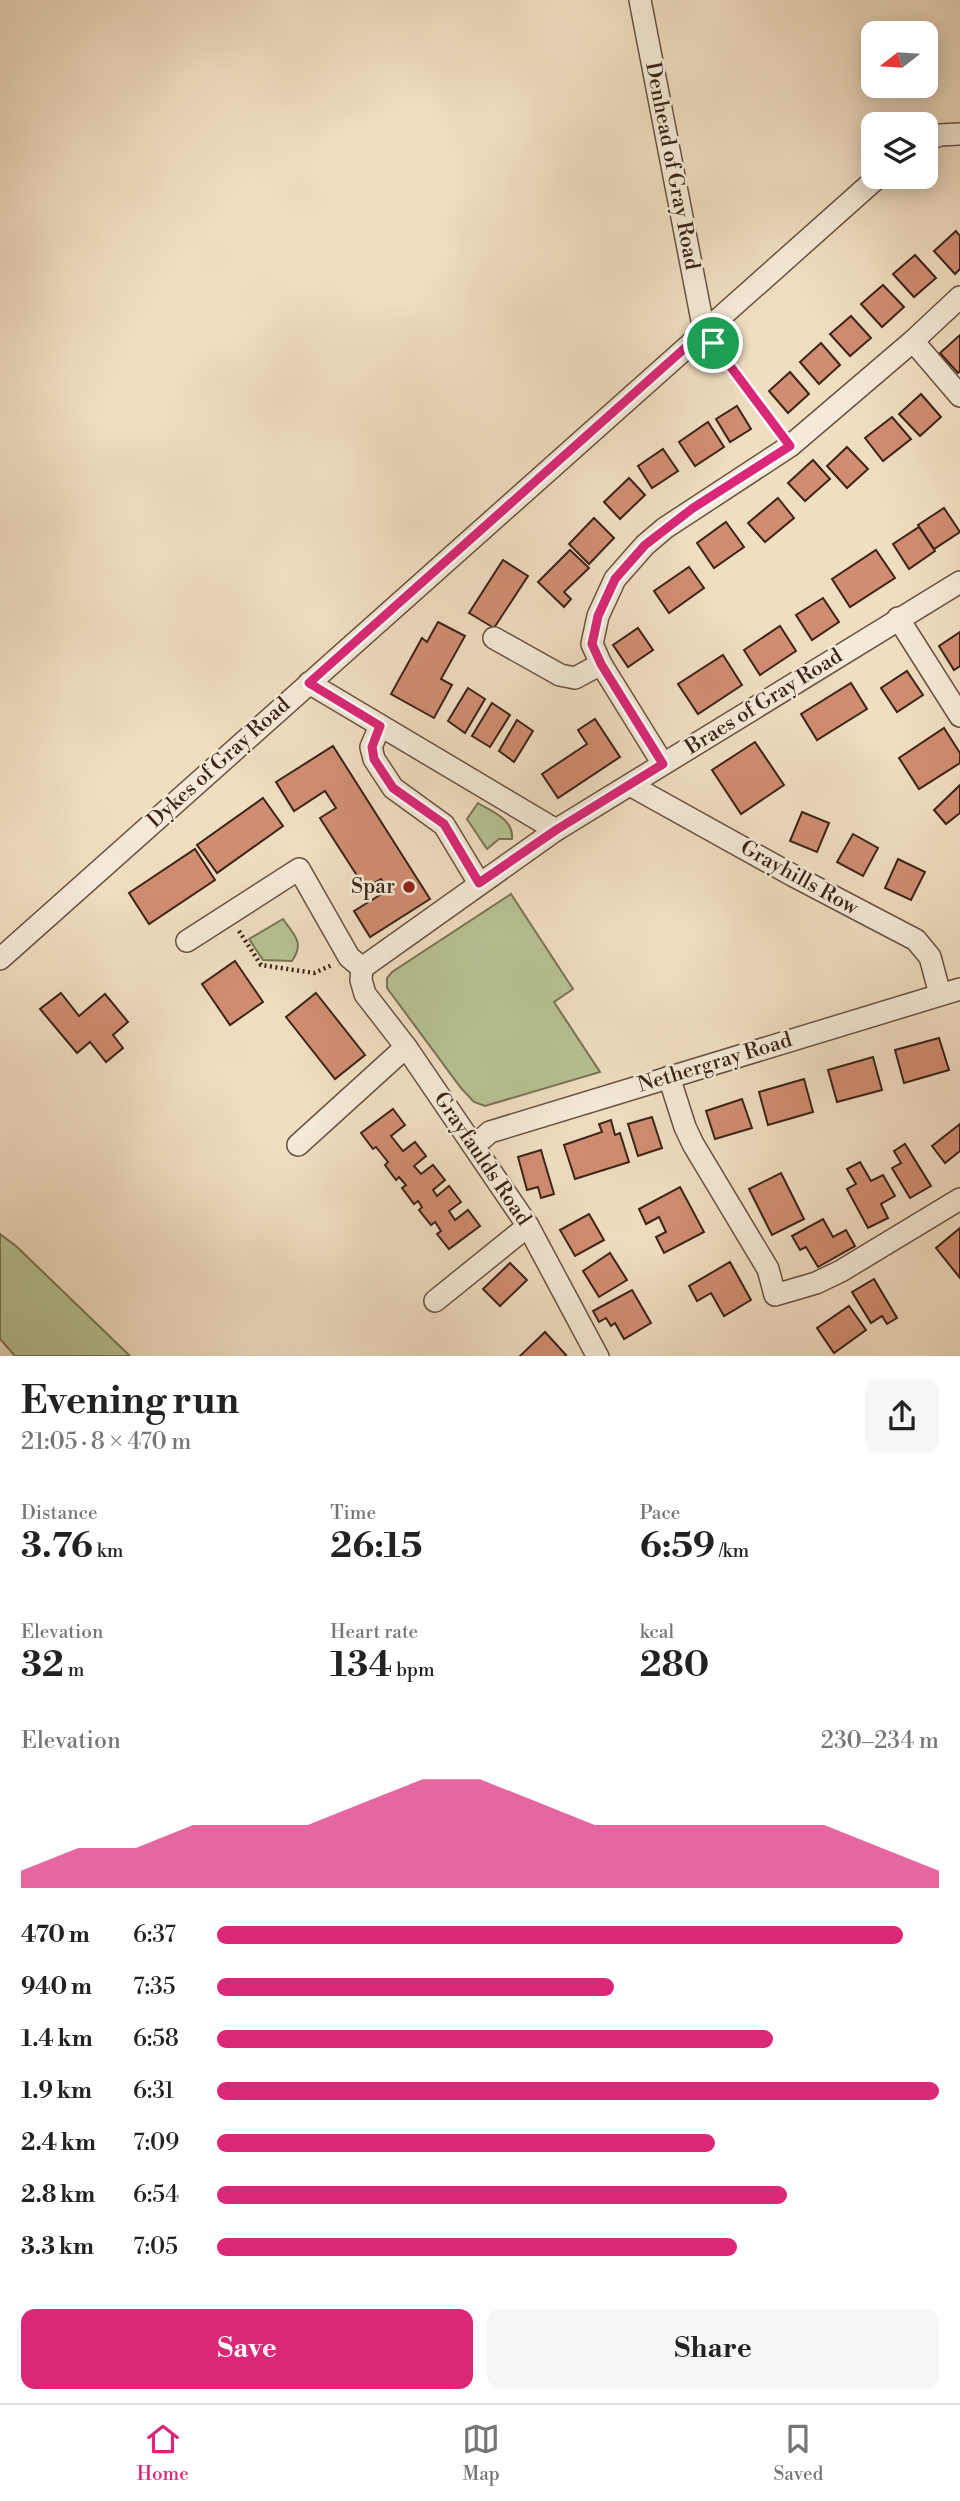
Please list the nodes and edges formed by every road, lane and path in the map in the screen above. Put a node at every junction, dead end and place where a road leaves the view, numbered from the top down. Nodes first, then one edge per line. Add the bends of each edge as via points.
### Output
1 (640, 0) edge
2 (960, 134) edge
3 (938, 136) edge
4 (864, 189) edge
5 (960, 297) edge
6 (704, 331) junction
7 (913, 341) junction
8 (960, 396) edge
9 (790, 446) junction
10 (960, 582) edge
11 (898, 618) junction
12 (494, 638) dead end
13 (601, 664) junction
14 (309, 683) junction
15 (960, 716) edge
16 (380, 726) junction
17 (663, 764) junction
18 (630, 785) junction
19 (556, 830) junction
20 (479, 883) junction
21 (228, 915) junction
22 (187, 941) dead end
23 (0, 959) edge
24 (356, 963) junction
25 (950, 992) edge
26 (406, 1047) junction
27 (669, 1077) junction
28 (298, 1145) dead end
29 (475, 1145) junction
30 (960, 1199) edge
31 (528, 1226) junction
32 (435, 1301) dead end
33 (598, 1356) edge

1 - 6 street, Denhead of Gray Road
2 - 3 street
4 - 6 street, Dykes of Gray Road
5 - 7 street
6 - 9 path
6 - 14 street, Dykes of Gray Road
7 - 8 street
7 - 9 street
9 - 13 street via 665,528 615,579 598,616 592,644
10 - 11 street, Braes of Gray Road
11 - 15 street
11 - 17 street, Braes of Gray Road
12 - 13 street via 560,675 575,678
13 - 17 street
14 - 16 street
14 - 23 street, Dykes of Gray Road
16 - 19 street
16 - 20 street via 372,747 374,759 393,788 444,824
17 - 18 street, Braes of Gray Road
18 - 19 street, Braes of Gray Road
18 - 25 street, Grayhills Row via 916,940
19 - 20 street, Braes of Gray Road
20 - 24 street, Braes of Gray Road
21 - 22 street
21 - 24 path via 261,965 314,973
21 - 24 street, Grayfaulds Road via 299,869
24 - 26 street, Grayfaulds Road via 365,995
25 - 27 street, Nethergray Road
26 - 28 street
26 - 29 street, Grayfaulds Road
27 - 29 street, Nethergray Road via 490,1132
27 - 30 street via 692,1144 768,1269 775,1295 841,1271
29 - 31 street, Grayfaulds Road
31 - 32 street
31 - 33 street, Grayfaulds Road

